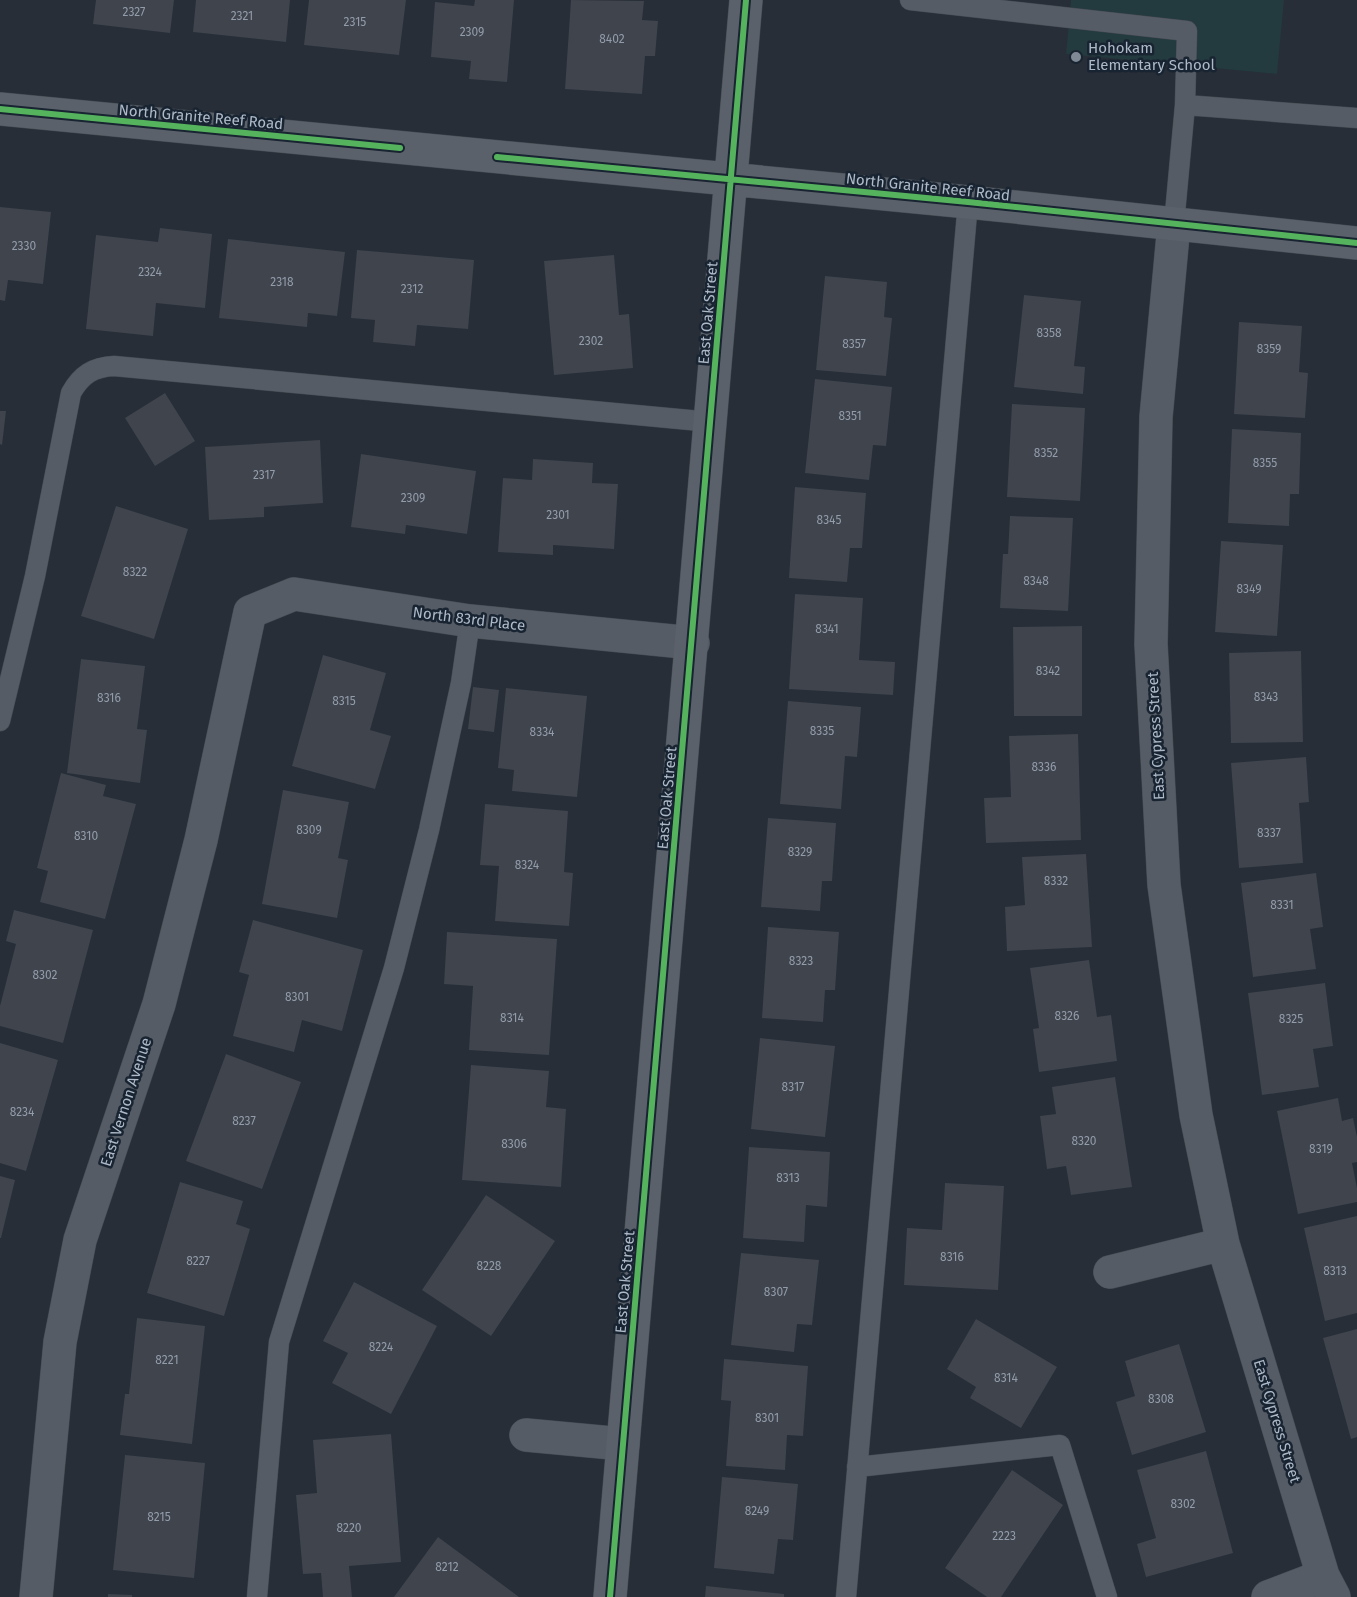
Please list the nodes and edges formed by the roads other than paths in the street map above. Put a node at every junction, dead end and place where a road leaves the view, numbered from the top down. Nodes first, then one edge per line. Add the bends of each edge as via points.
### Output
1 (746, 0) edge
2 (910, 0) edge
3 (1185, 105) junction
4 (0, 109) edge
5 (1357, 118) edge
6 (732, 180) junction
7 (968, 202) junction
8 (1174, 224) junction
9 (1357, 243) edge
10 (711, 422) junction
11 (250, 612) joint
12 (470, 621) junction
13 (693, 643) junction
14 (0, 721) edge
15 (1223, 1244) junction
16 (1110, 1272) dead end
17 (526, 1435) dead end
18 (623, 1444) junction
19 (856, 1467) junction
20 (1329, 1586) edge
21 (36, 1597) edge
22 (257, 1597) edge
23 (610, 1597) edge
24 (846, 1597) edge
25 (1107, 1597) edge
26 (1268, 1597) edge

1 - 6 street, East Oak Street
2 - 3 lane via 1186,31
3 - 5 lane
3 - 8 lane
4 - 6 street, North Granite Reef Road
6 - 7 street, North Granite Reef Road
6 - 10 street, East Oak Street
7 - 8 street, North Granite Reef Road
7 - 19 lane
8 - 9 street, North Granite Reef Road
8 - 15 street, East Cypress Street via 1156,417 1151,644 1164,885 1196,1115
10 - 13 street, East Oak Street
10 - 14 lane via 125,367 100,367 88,372 71,393 35,576
11 - 12 street, North 83rd Place via 294,594
11 - 21 street, East Vernon Avenue via 201,840 159,1004 80,1240 60,1342
12 - 13 street, North 83rd Place
12 - 22 lane via 461,683 429,830 394,968 279,1342
13 - 18 street, East Oak Street
15 - 16 street
15 - 20 street, East Cypress Street
17 - 18 street
18 - 23 street, East Oak Street
19 - 24 lane
19 - 25 lane via 1060,1445
20 - 26 street

